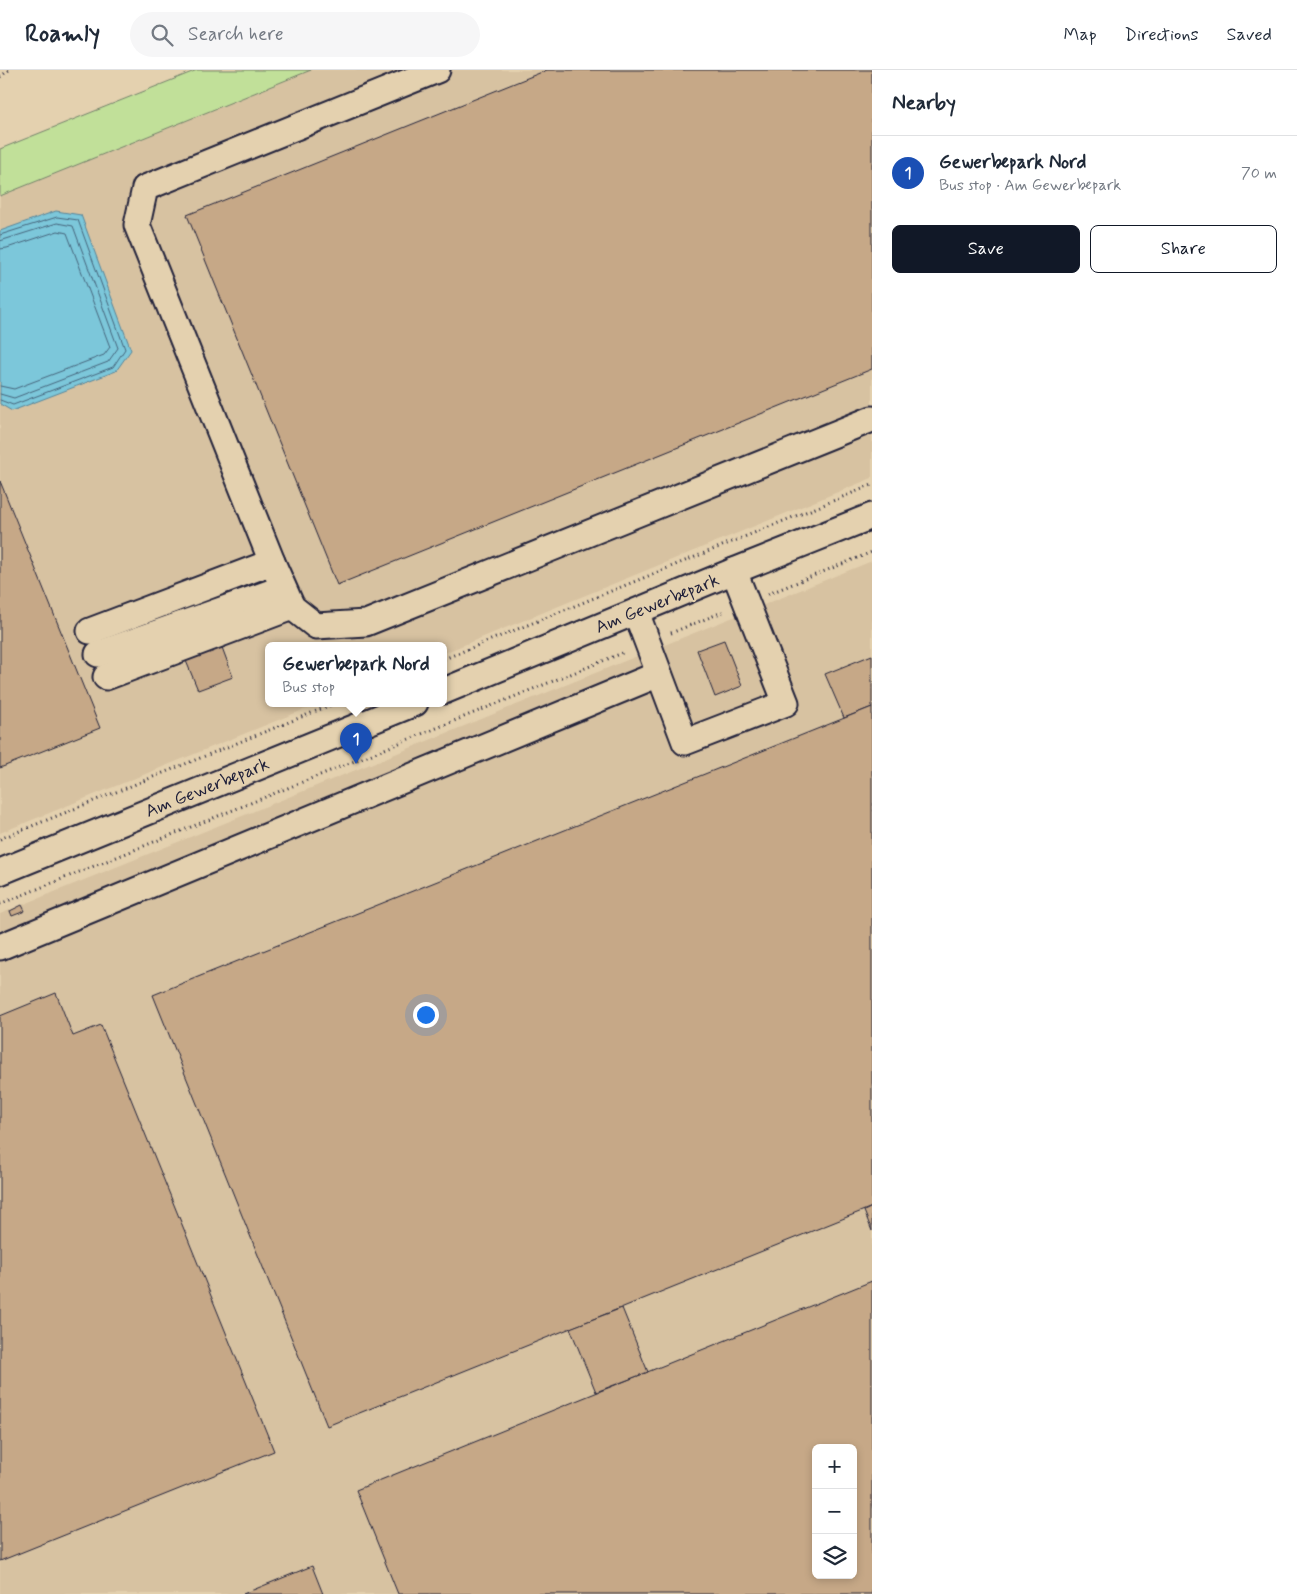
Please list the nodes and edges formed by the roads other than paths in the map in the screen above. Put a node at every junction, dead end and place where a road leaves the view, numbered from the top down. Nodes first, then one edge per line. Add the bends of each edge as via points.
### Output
1 (437, 70) edge
2 (872, 419) edge
3 (872, 516) edge
4 (272, 562) junction
5 (734, 571) junction
6 (288, 597) junction
7 (636, 612) junction
8 (90, 631) dead end
9 (102, 666) dead end
10 (659, 674) junction
11 (447, 690) edge
12 (405, 707) edge
13 (0, 872) edge
14 (0, 947) edge

1 - 4 street via 145,188 138,225
2 - 6 street via 366,623 316,626
3 - 5 street, Am Gewerbepark
4 - 6 street
4 - 8 street
5 - 7 street, Am Gewerbepark
5 - 10 street via 786,703 684,742
6 - 9 street
7 - 10 street
7 - 11 street, Am Gewerbepark
10 - 14 street
12 - 13 street, Am Gewerbepark

